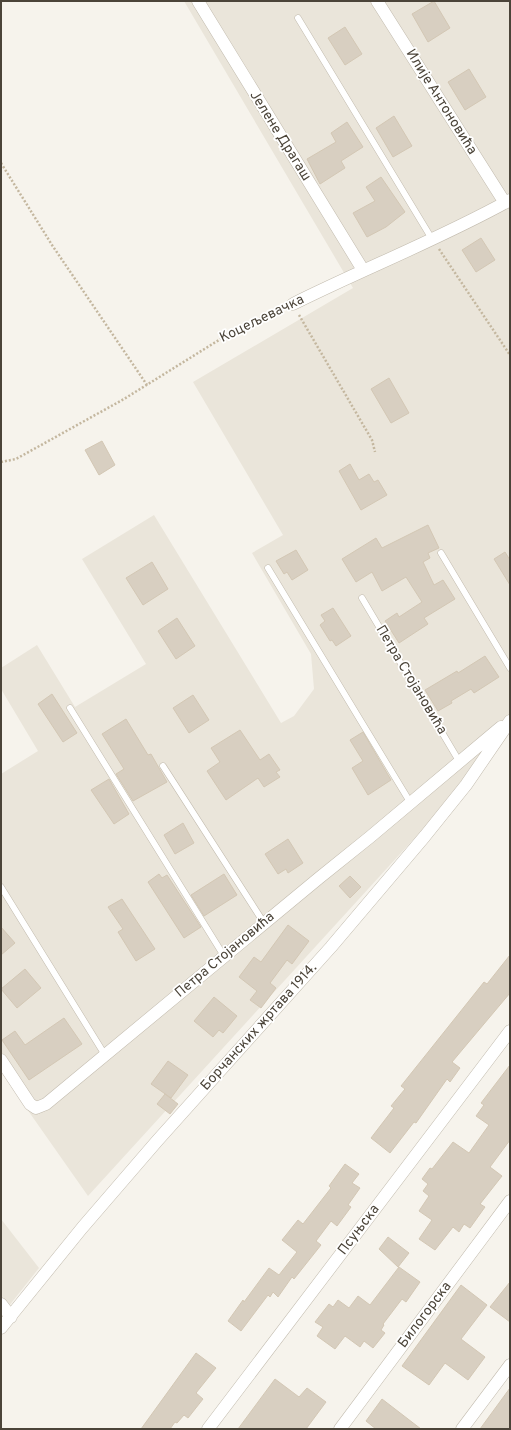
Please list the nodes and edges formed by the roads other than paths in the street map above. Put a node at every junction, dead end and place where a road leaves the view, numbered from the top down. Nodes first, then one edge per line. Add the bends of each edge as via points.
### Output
1 (198, 1) edge
2 (377, 1) edge
3 (298, 18) dead end
4 (508, 201) edge
5 (432, 239) junction
6 (363, 270) junction
7 (293, 304) road end
8 (441, 553) dead end
9 (268, 568) dead end
10 (362, 598) dead end
11 (510, 668) edge
12 (70, 708) dead end
13 (510, 720) edge
14 (459, 762) junction
15 (163, 766) dead end
16 (410, 802) junction
17 (1, 887) edge
18 (264, 923) junction
19 (224, 956) junction
20 (510, 1031) edge
21 (106, 1055) junction
22 (1, 1060) edge
23 (510, 1201) edge
24 (1, 1304) edge
25 (11, 1317) junction
26 (1, 1328) edge
27 (510, 1365) edge
28 (208, 1429) edge
29 (340, 1429) edge
30 (462, 1429) edge

1 - 6 street, Јелене Драгаш
2 - 4 street, Илије Антоновића
3 - 5 lane
4 - 5 street, Коцељевачка
5 - 6 street, Коцељевачка
6 - 7 street, Коцељевачка
8 - 11 lane
9 - 16 lane
10 - 14 lane, Петра Стојановића
12 - 19 lane
13 - 14 street, Петра Стојановића
13 - 25 street, Борчанских жртава 1914. via 466,785 426,836 87,1222
14 - 16 street, Петра Стојановића
15 - 18 lane
16 - 18 street, Петра Стојановића
17 - 21 lane
18 - 19 street, Петра Стојановића
19 - 21 street, Петра Стојановића
20 - 28 street, Псуњска
21 - 22 street, Петра Стојановића via 46,1104 36,1108 30,1104
23 - 29 street, Билогорска
24 - 25 street
25 - 26 street, Борчанских жртава 1914.
27 - 30 street

